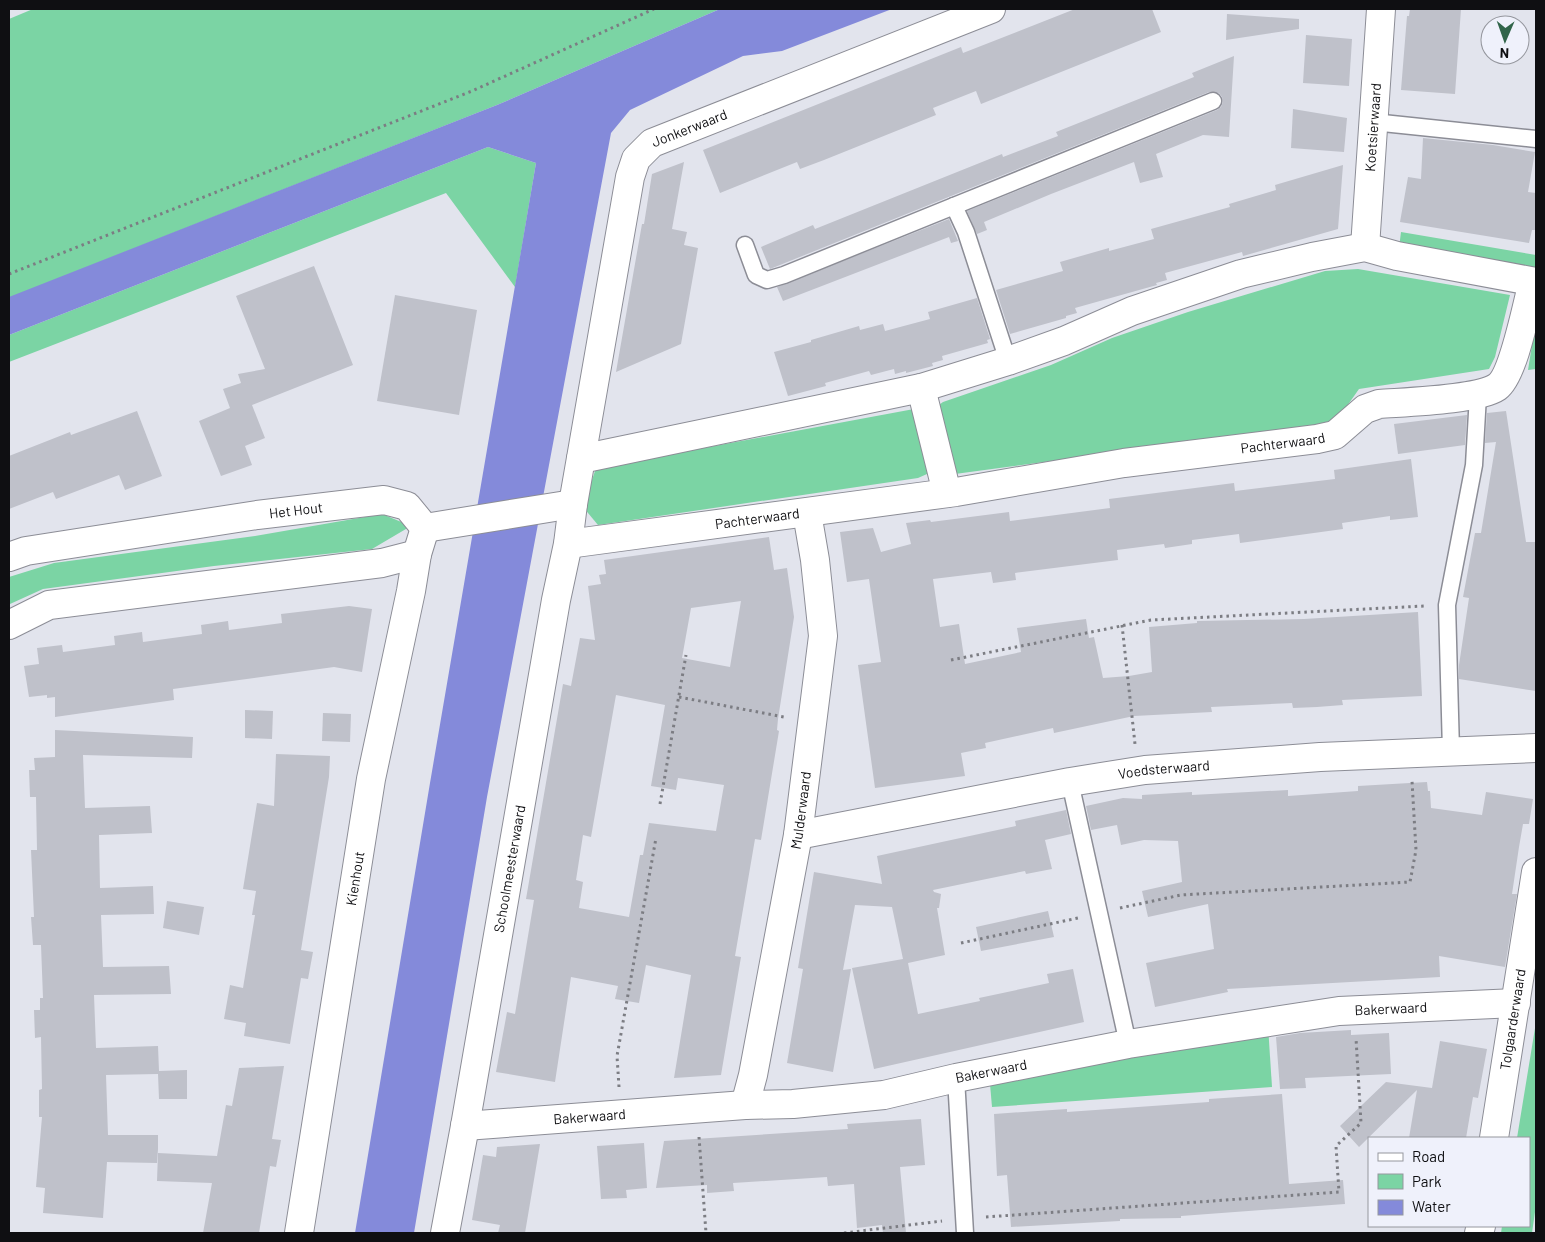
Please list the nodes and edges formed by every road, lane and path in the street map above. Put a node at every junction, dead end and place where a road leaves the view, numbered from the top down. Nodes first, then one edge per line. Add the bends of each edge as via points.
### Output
1 (654, 9) edge
2 (991, 9) edge
3 (1381, 9) edge
4 (1213, 101) dead end
5 (1373, 122) junction
6 (1536, 140) edge
7 (954, 206) junction
8 (745, 245) dead end
9 (1365, 246) junction
10 (9, 274) edge
11 (1534, 282) edge
12 (1008, 361) junction
13 (922, 388) junction
14 (1478, 394) junction
15 (581, 459) junction
16 (947, 493) junction
17 (561, 507) junction
18 (807, 513) junction
19 (424, 528) junction
20 (568, 544) junction
21 (417, 554) junction
22 (9, 557) edge
23 (1447, 605) junction
24 (9, 625) edge
25 (1122, 625) junction
26 (686, 655) dead end
27 (952, 660) dead end
28 (679, 697) junction
29 (812, 722) junction
30 (1536, 748) edge
31 (1451, 751) junction
32 (1411, 753) junction
33 (1138, 771) junction
34 (1070, 782) junction
35 (660, 804) dead end
36 (798, 835) junction
37 (656, 838) dead end
38 (1536, 872) edge
39 (1099, 913) junction
40 (961, 943) dead end
41 (1516, 1003) junction
42 (1355, 1010) junction
43 (1128, 1044) junction
44 (956, 1078) junction
45 (745, 1105) junction
46 (698, 1109) junction
47 (622, 1114) junction
48 (465, 1126) junction
49 (1494, 1137) edge
50 (965, 1226) edge
51 (299, 1233) edge
52 (445, 1233) edge
53 (706, 1233) edge
54 (844, 1233) edge

1 - 10 path via 472,91
2 - 15 street, Jonkerwaard via 652,143 636,159 630,177
3 - 5 street, Koetsierwaard
4 - 7 lane
5 - 6 lane
5 - 9 street, Koetsierwaard
7 - 8 lane via 767,280 756,275
7 - 12 lane via 966,232
9 - 11 street, Pachterwaard via 1397,256
9 - 12 street via 1241,274 1132,311
11 - 14 street, Pachterwaard via 1510,366 1498,386
12 - 13 street
13 - 15 street
13 - 16 street
14 - 16 street, Pachterwaard via 1379,404 1365,409 1334,435 1317,439 1124,463
14 - 23 lane via 1474,465
15 - 17 street, Jonkerwaard
16 - 18 street, Pachterwaard
17 - 19 street
17 - 20 street, Schoolmeesterwaard
18 - 20 street, Pachterwaard
18 - 29 street, Mulderwaard via 823,636
19 - 21 street, Kienhout
19 - 22 street, Het Hout via 407,506 384,500 257,515 26,551
20 - 48 street, Schoolmeesterwaard
21 - 24 street via 382,563 49,606
21 - 51 street, Kienhout via 371,779
23 - 25 path via 1151,620
23 - 31 lane
25 - 27 path
25 - 33 path
26 - 28 path
28 - 29 path
28 - 35 path
29 - 36 street, Mulderwaard
30 - 31 street, Voedsterwaard
31 - 32 street, Voedsterwaard
32 - 33 street, Voedsterwaard
32 - 39 path via 1416,850 1410,882 1182,895
33 - 34 street, Voedsterwaard
34 - 36 street, Voedsterwaard
34 - 39 lane
36 - 45 street, Mulderwaard
37 - 47 path via 616,1056
38 - 41 street, Tolgaarderwaard
39 - 40 path
39 - 43 lane
41 - 42 street, Bakerwaard
41 - 49 street, Tolgaarderwaard
42 - 43 street, Bakerwaard
42 - 50 path via 1361,1124 1336,1146 1339,1192
43 - 44 street, Bakerwaard
44 - 45 street, Bakerwaard via 884,1095
44 - 50 lane
45 - 46 street, Bakerwaard
46 - 47 street, Bakerwaard
46 - 53 path
47 - 48 street, Bakerwaard
48 - 52 street, Schoolmeesterwaard
50 - 54 path

